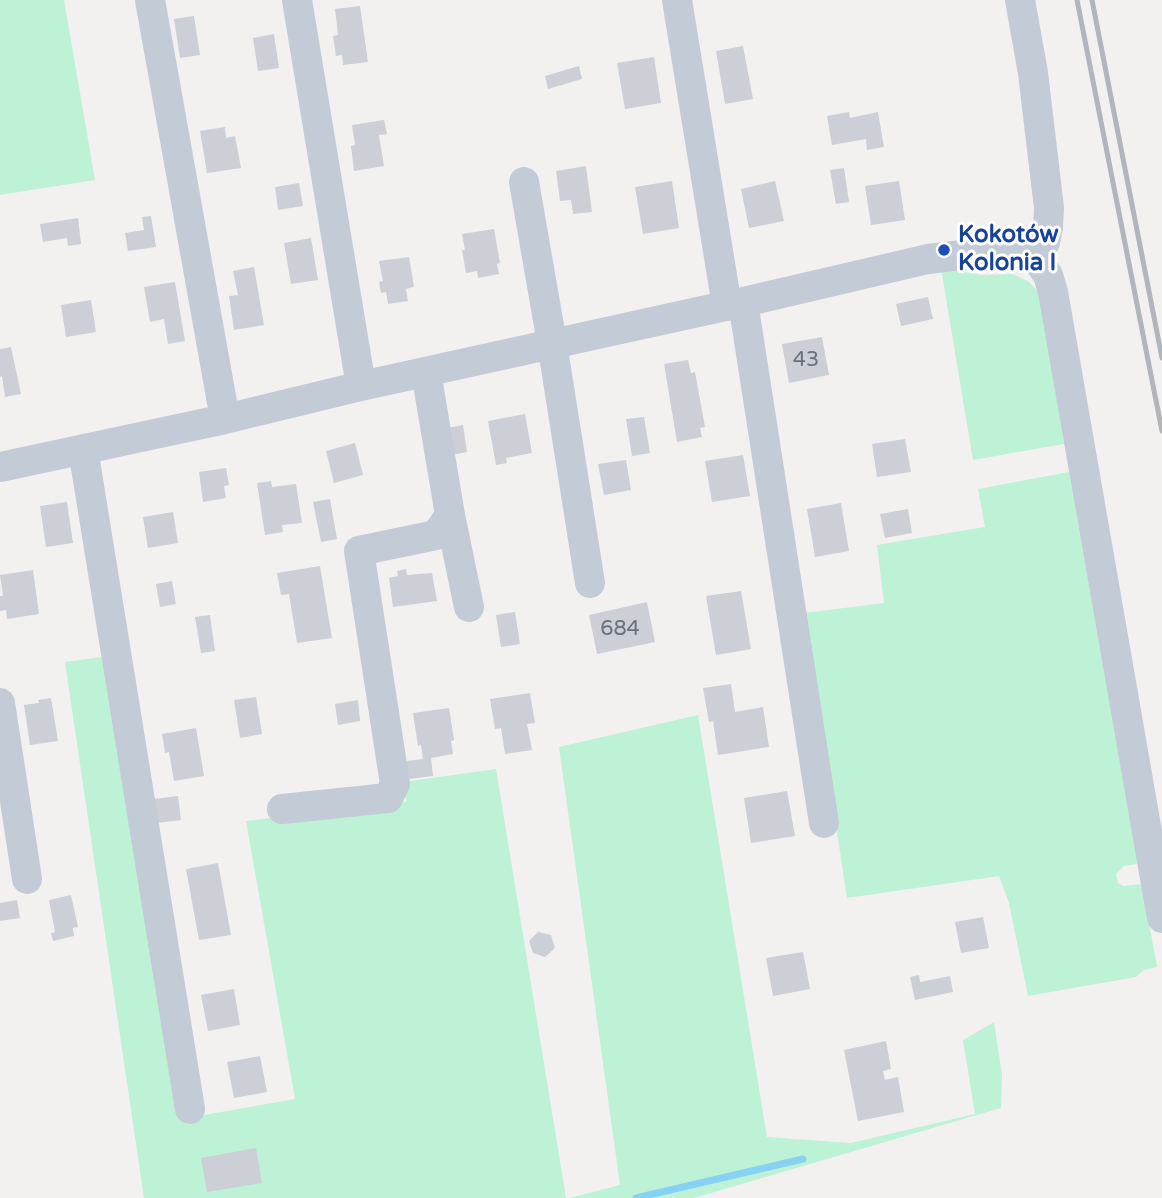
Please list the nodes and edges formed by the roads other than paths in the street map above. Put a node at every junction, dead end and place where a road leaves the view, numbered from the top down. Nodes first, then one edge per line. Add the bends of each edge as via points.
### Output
1 (150, 0) edge
2 (297, 0) edge
3 (677, 0) edge
4 (1020, 0) edge
5 (524, 182) dead end
6 (1037, 260) junction
7 (735, 304) junction
8 (552, 344) junction
9 (426, 372) junction
10 (360, 386) junction
11 (225, 419) junction
12 (83, 449) junction
13 (0, 467) edge
14 (450, 515) junction
15 (590, 583) dead end
16 (469, 607) dead end
17 (0, 703) edge
18 (282, 809) dead end
19 (824, 823) dead end
20 (27, 879) dead end
21 (1162, 918) edge
22 (190, 1109) dead end

1 - 11 street
2 - 10 street
3 - 7 street
4 - 6 street via 1049,208 1045,242
5 - 8 street
6 - 7 street via 1010,251 976,252
6 - 21 street via 1054,292
7 - 8 street
7 - 19 street
8 - 9 street
8 - 15 street
9 - 10 street
9 - 14 street
10 - 11 street
11 - 12 street
12 - 13 street
12 - 22 street
14 - 16 street
14 - 18 street via 436,535 359,551 395,784 388,798
17 - 20 street

